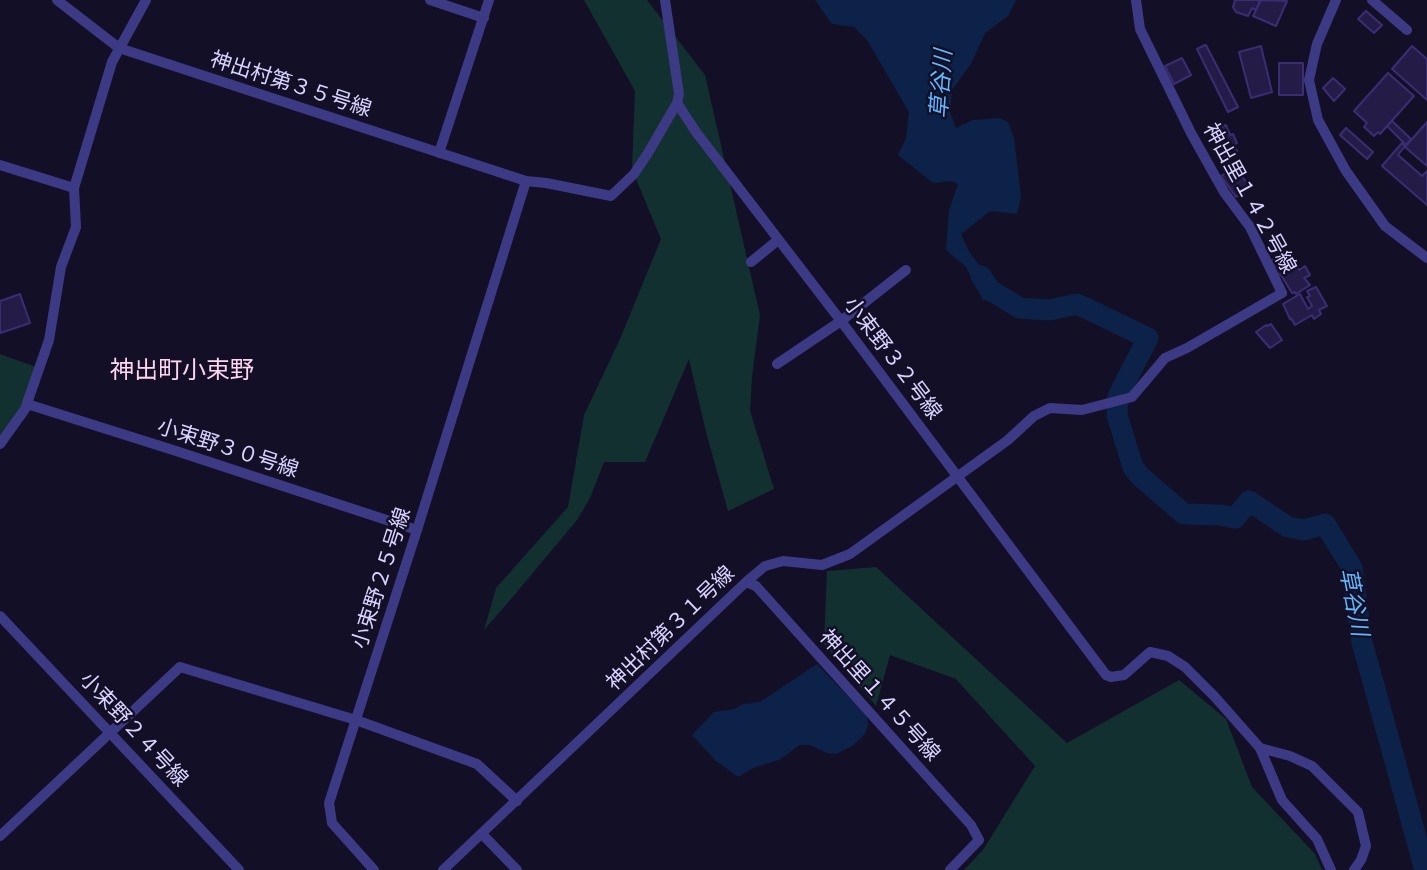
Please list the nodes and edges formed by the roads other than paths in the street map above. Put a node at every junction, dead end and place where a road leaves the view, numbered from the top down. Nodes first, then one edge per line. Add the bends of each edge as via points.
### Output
1 (57, 0) edge
2 (146, 0) edge
3 (430, 0) edge
4 (489, 0) edge
5 (665, 0) edge
6 (1136, 0) edge
7 (1336, 0) edge
8 (1372, 0) edge
9 (484, 18) junction
10 (1407, 30) dead end
11 (119, 48) junction
12 (677, 103) junction
13 (439, 153) junction
14 (0, 165) edge
15 (526, 181) junction
16 (74, 188) junction
17 (778, 240) junction
18 (1427, 258) edge
19 (751, 261) dead end
20 (906, 270) dead end
21 (841, 321) junction
22 (777, 364) dead end
23 (27, 404) junction
24 (0, 444) edge
25 (957, 476) junction
26 (417, 530) junction
27 (746, 582) junction
28 (0, 617) edge
29 (356, 720) junction
30 (110, 732) junction
31 (1260, 748) junction
32 (517, 801) junction
33 (482, 834) junction
34 (0, 836) edge
35 (239, 870) edge
36 (374, 870) edge
37 (443, 870) edge
38 (517, 870) edge
39 (950, 870) edge
40 (1331, 870) edge
41 (1354, 870) edge

1 - 11 street, 神出村第３５号線
2 - 11 street
3 - 9 street
4 - 9 street
5 - 12 street
6 - 25 street, 神出里１４２号線 via 1140,29 1191,133 1250,227 1282,293 1165,358 1132,397 1082,410 1051,408
7 - 18 street via 1317,44 1309,80 1318,120 1346,171 1385,226
8 - 10 street
9 - 13 street
11 - 13 street, 神出村第３５号線
11 - 16 street
12 - 15 street, 神出村第３５号線 via 634,174 611,196
12 - 17 street, 小束野３２号線
13 - 15 street, 神出村第３５号線
14 - 16 street
15 - 26 street, 小束野２５号線
16 - 23 street via 76,227 61,268 49,340
17 - 19 street
17 - 21 street, 小束野３２号線
20 - 21 street
21 - 22 street
21 - 25 street, 小束野３２号線
23 - 24 street
23 - 26 street, 小束野３０号線
25 - 27 street, 神出村第３１号線 via 850,554 822,565 783,561 765,566
25 - 31 street, 小束野３２号線 via 1106,675 1124,676 1150,652 1168,656 1185,667
26 - 29 street, 小束野２５号線
27 - 32 street, 神出村第３１号線
27 - 39 street, 神出里１４５号線 via 756,586 971,825 979,840
28 - 30 street, 小束野２４号線
29 - 30 street via 180,667
29 - 32 street via 477,764
29 - 36 street, 小束野２５号線 via 329,803 331,822
30 - 34 street
30 - 35 street, 小束野２４号線
31 - 40 street via 1282,800 1317,839
31 - 41 street via 1312,766 1358,812 1366,846
32 - 33 street, 神出村第３１号線
33 - 37 street, 神出村第３１号線
33 - 38 street

